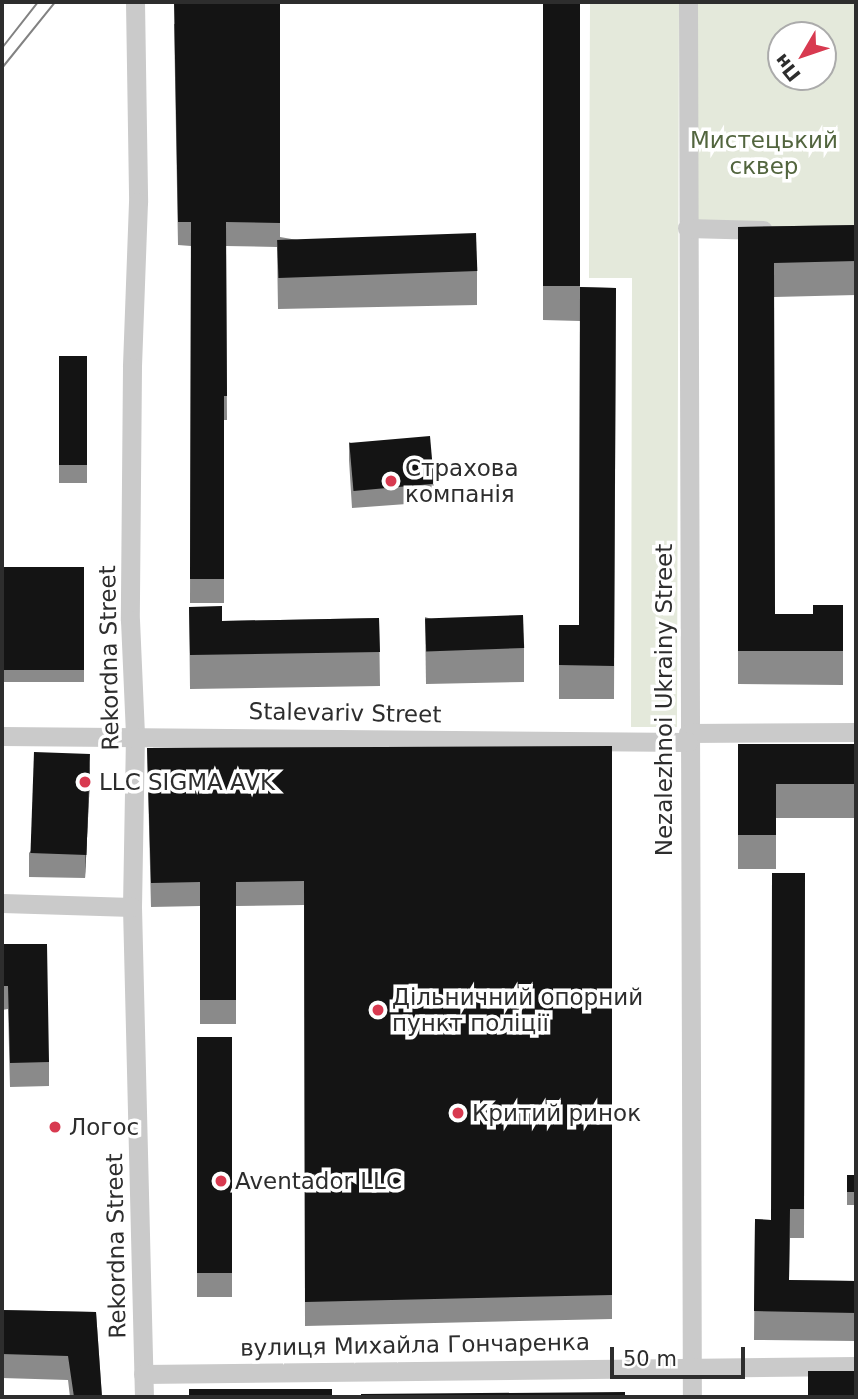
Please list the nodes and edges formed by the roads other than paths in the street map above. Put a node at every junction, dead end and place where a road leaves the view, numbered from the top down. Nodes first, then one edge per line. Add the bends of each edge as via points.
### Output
1 (135, 2) edge
2 (688, 2) edge
3 (687, 228) junction
4 (779, 231) edge
5 (856, 732) edge
6 (135, 735) junction
7 (2, 736) edge
8 (688, 737) junction
9 (2, 903) edge
10 (132, 907) junction
11 (856, 1366) edge
12 (692, 1367) junction
13 (143, 1374) junction
14 (144, 1397) edge
15 (692, 1397) edge

1 - 6 street, Rekordna Street via 138,202 130,620
2 - 3 street, Nezalezhnoi Ukrainy Street
3 - 4 street
3 - 8 street, Nezalezhnoi Ukrainy Street
5 - 8 street, Stalevariv Street
6 - 7 street, Stalevariv Street
6 - 8 street, Stalevariv Street
6 - 10 street, Rekordna Street
8 - 12 street, Nezalezhnoi Ukrainy Street
9 - 10 street
10 - 13 street, Rekordna Street
11 - 12 street, вулиця Михайла Гончаренка
12 - 13 street, вулиця Михайла Гончаренка
12 - 15 street, Nezalezhnoi Ukrainy Street
13 - 14 street, Rekordna Street

